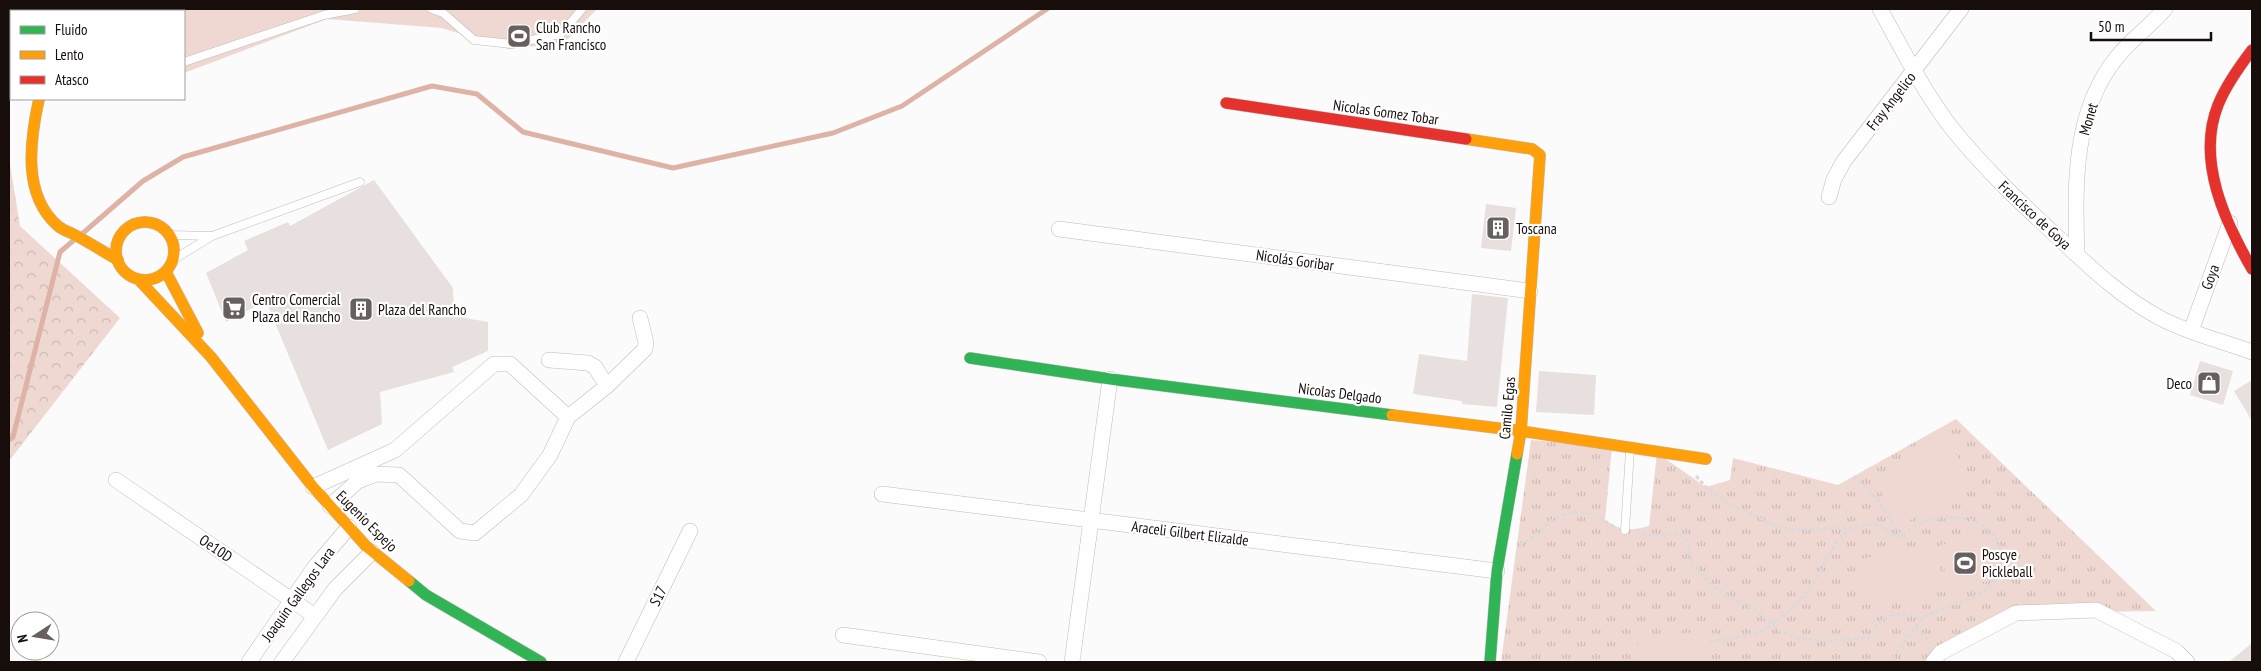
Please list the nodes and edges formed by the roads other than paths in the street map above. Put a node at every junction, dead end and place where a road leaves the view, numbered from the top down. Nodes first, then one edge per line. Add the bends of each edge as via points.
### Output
1 (355, 9) edge
2 (432, 9) edge
3 (582, 9) edge
4 (1880, 9) edge
5 (1962, 9) edge
6 (2165, 9) edge
7 (2252, 50) edge
8 (185, 62) edge
9 (1914, 72) junction
10 (39, 100) edge
11 (1226, 103) dead end
12 (1540, 155) joint
13 (360, 182) dead end
14 (1829, 197) dead end
15 (2230, 224) junction
16 (1059, 229) dead end
17 (124, 232) junction
18 (73, 234) junction
19 (169, 234) junction
20 (212, 236) junction
21 (2077, 254) junction
22 (118, 260) junction
23 (173, 260) junction
24 (2251, 269) edge
25 (166, 272) junction
26 (139, 280) junction
27 (1530, 291) junction
28 (640, 318) dead end
29 (2191, 331) junction
30 (2252, 352) edge
31 (211, 357) junction
32 (970, 358) dead end
33 (549, 360) dead end
34 (1110, 379) junction
35 (607, 386) junction
36 (568, 417) junction
37 (1521, 431) junction
38 (1630, 449) junction
39 (396, 450) junction
40 (1706, 459) dead end
41 (398, 476) junction
42 (116, 480) dead end
43 (314, 487) junction
44 (882, 494) dead end
45 (330, 506) junction
46 (1091, 521) junction
47 (349, 527) junction
48 (1625, 530) road end
49 (690, 531) dead end
50 (372, 552) junction
51 (1497, 571) junction
52 (292, 600) junction
53 (315, 616) junction
54 (843, 635) dead end
55 (1937, 658) edge
56 (249, 662) edge
57 (282, 662) edge
58 (541, 662) edge
59 (626, 662) edge
60 (1039, 662) edge
61 (1072, 662) edge
62 (1490, 662) edge
63 (2186, 662) edge

1 - 8 lane via 324,15
2 - 3 lane via 443,13 474,40 511,44 561,34
4 - 9 street, Francisco de Goya
5 - 9 street, Fray Angelico
6 - 21 street, Monet via 2116,58 2100,82 2089,109 2080,146 2075,191
7 - 15 street via 2220,100 2212,119 2209,141 2210,166
9 - 14 street, Fray Angelico via 1844,161
9 - 21 street, Francisco de Goya via 1950,125 1989,172
10 - 18 street via 32,135 32,170 36,188 50,218
11 - 12 street, Nicolas Gomez Tobar via 1532,149
12 - 27 street, Camilo Egas
13 - 20 lane
15 - 24 street
15 - 29 street, Goya
16 - 27 street, Nicolás Goribar
17 - 18 street
17 - 19 street via 138,223 147,222
17 - 22 street via 118,241
18 - 22 street
19 - 20 lane
19 - 23 street via 174,247
20 - 23 lane
21 - 29 street, Francisco de Goya via 2113,288 2170,323
22 - 26 street via 126,272
23 - 25 street
25 - 26 street via 158,278
25 - 31 street, Eugenio Espejo
26 - 31 street, Eugenio Espejo
27 - 37 street, Camilo Egas
28 - 35 street via 645,349
29 - 30 street, Francisco de Goya
31 - 43 street, Eugenio Espejo
32 - 34 street, Nicolas Delgado
33 - 35 street via 588,363 595,367
34 - 37 street, Nicolas Delgado
34 - 46 street
35 - 36 street
36 - 39 street via 510,364 494,364
36 - 41 street via 550,454 521,495 476,533 460,531
37 - 38 street, Nicolas Delgado
37 - 51 street, Camilo Egas
38 - 40 street, Nicolas Delgado
38 - 48 lane
39 - 41 street
39 - 43 street
41 - 45 street via 376,474 358,481
42 - 52 street, Oe10D
43 - 45 street, Eugenio Espejo
44 - 46 street, Araceli Gilbert Elizalde
45 - 47 street, Eugenio Espejo
46 - 51 street, Araceli Gilbert Elizalde
46 - 61 street
47 - 50 street, Eugenio Espejo
47 - 52 street, Joaquin Gallegos Lara
49 - 59 street, S17
50 - 53 street, Joaquin Gallegos Lara via 334,589
50 - 58 street, Eugenio Espejo via 426,595
51 - 62 street, Camilo Egas
52 - 53 street, Oe10D
52 - 56 street, Joaquin Gallegos Lara
53 - 57 street, Joaquin Gallegos Lara
54 - 60 street
55 - 63 street via 2016,613 2096,610 2176,651

